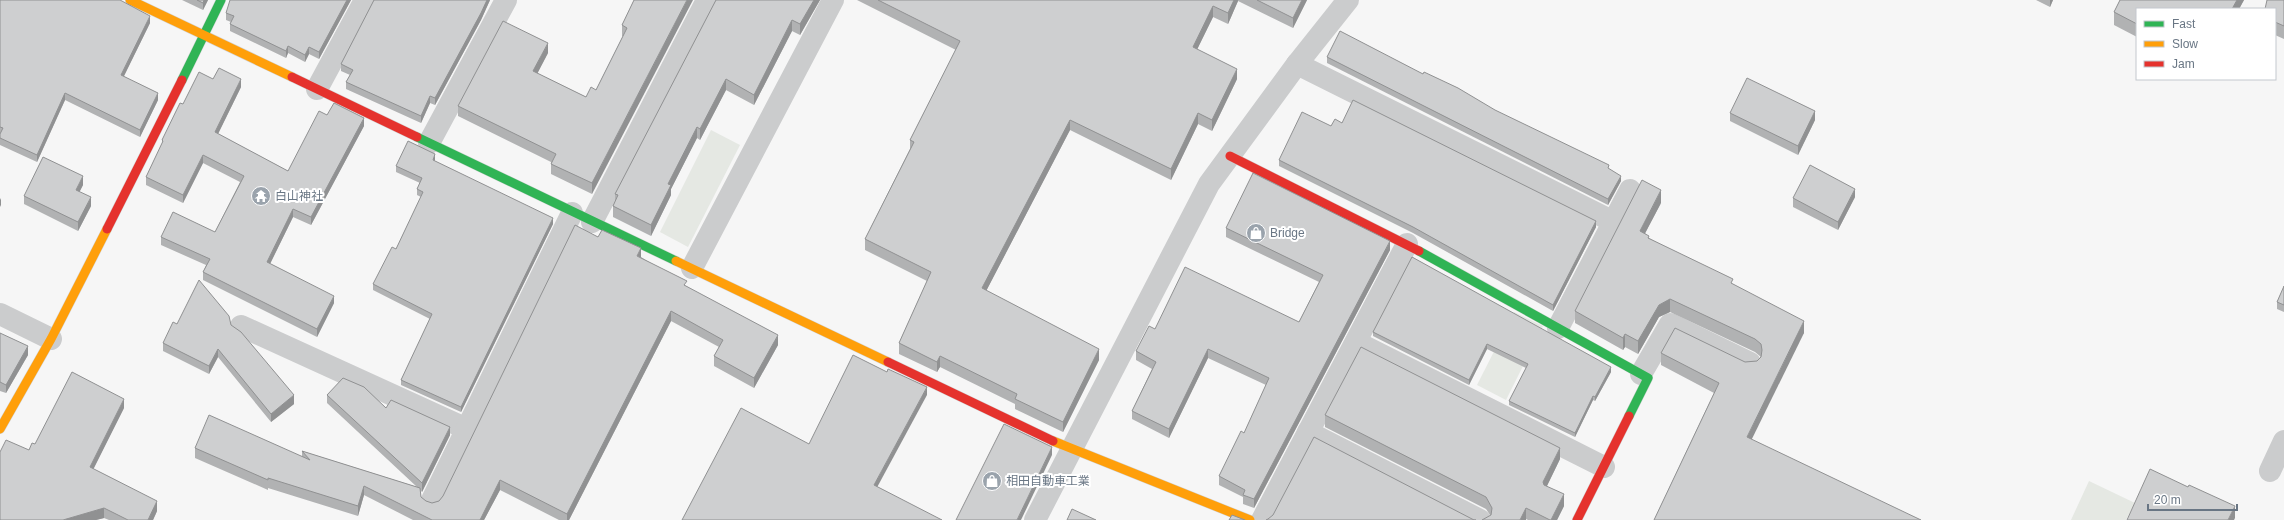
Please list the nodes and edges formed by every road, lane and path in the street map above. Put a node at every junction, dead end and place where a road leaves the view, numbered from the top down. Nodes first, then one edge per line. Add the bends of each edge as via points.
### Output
1 (130, 0) edge
2 (221, 0) edge
3 (365, 0) edge
4 (506, 0) edge
5 (707, 0) edge
6 (833, 0) edge
7 (1348, 0) edge
8 (205, 35) junction
9 (1297, 64) junction
10 (317, 89) junction
11 (429, 144) junction
12 (1230, 156) junction
13 (1630, 190) dead end
14 (572, 213) junction
15 (592, 222) junction
16 (1614, 222) junction
17 (1407, 244) junction
18 (692, 268) junction
19 (0, 314) edge
20 (241, 326) dead end
21 (1558, 328) junction
22 (51, 340) junction
23 (1356, 342) junction
24 (1750, 363) edge
25 (1641, 374) junction
26 (0, 429) edge
27 (467, 430) junction
28 (1308, 432) junction
29 (2284, 441) edge
30 (1071, 450) junction
31 (1604, 467) junction
32 (2270, 472) dead end
33 (432, 500) dead end
34 (1036, 520) edge
35 (1250, 520) edge
36 (1262, 520) edge
37 (1480, 520) edge
38 (1577, 520) edge

1 - 8 street
2 - 8 street
3 - 10 street
4 - 11 street
5 - 15 street
6 - 18 street
7 - 9 street
8 - 10 street
8 - 22 street
9 - 12 street
9 - 16 street
10 - 11 street
11 - 14 street
12 - 17 street
12 - 30 street via 1209,184
13 - 16 street
14 - 15 street
14 - 27 street
15 - 18 street
16 - 21 street
17 - 21 street
17 - 23 street
18 - 30 street
19 - 22 street
20 - 27 street
21 - 25 street
22 - 26 street
23 - 28 street
23 - 31 street
24 - 25 street via 1670,324
25 - 31 street via 1648,378
27 - 33 street
28 - 36 street
28 - 37 street
29 - 32 street
30 - 34 street
30 - 35 street
31 - 38 street

